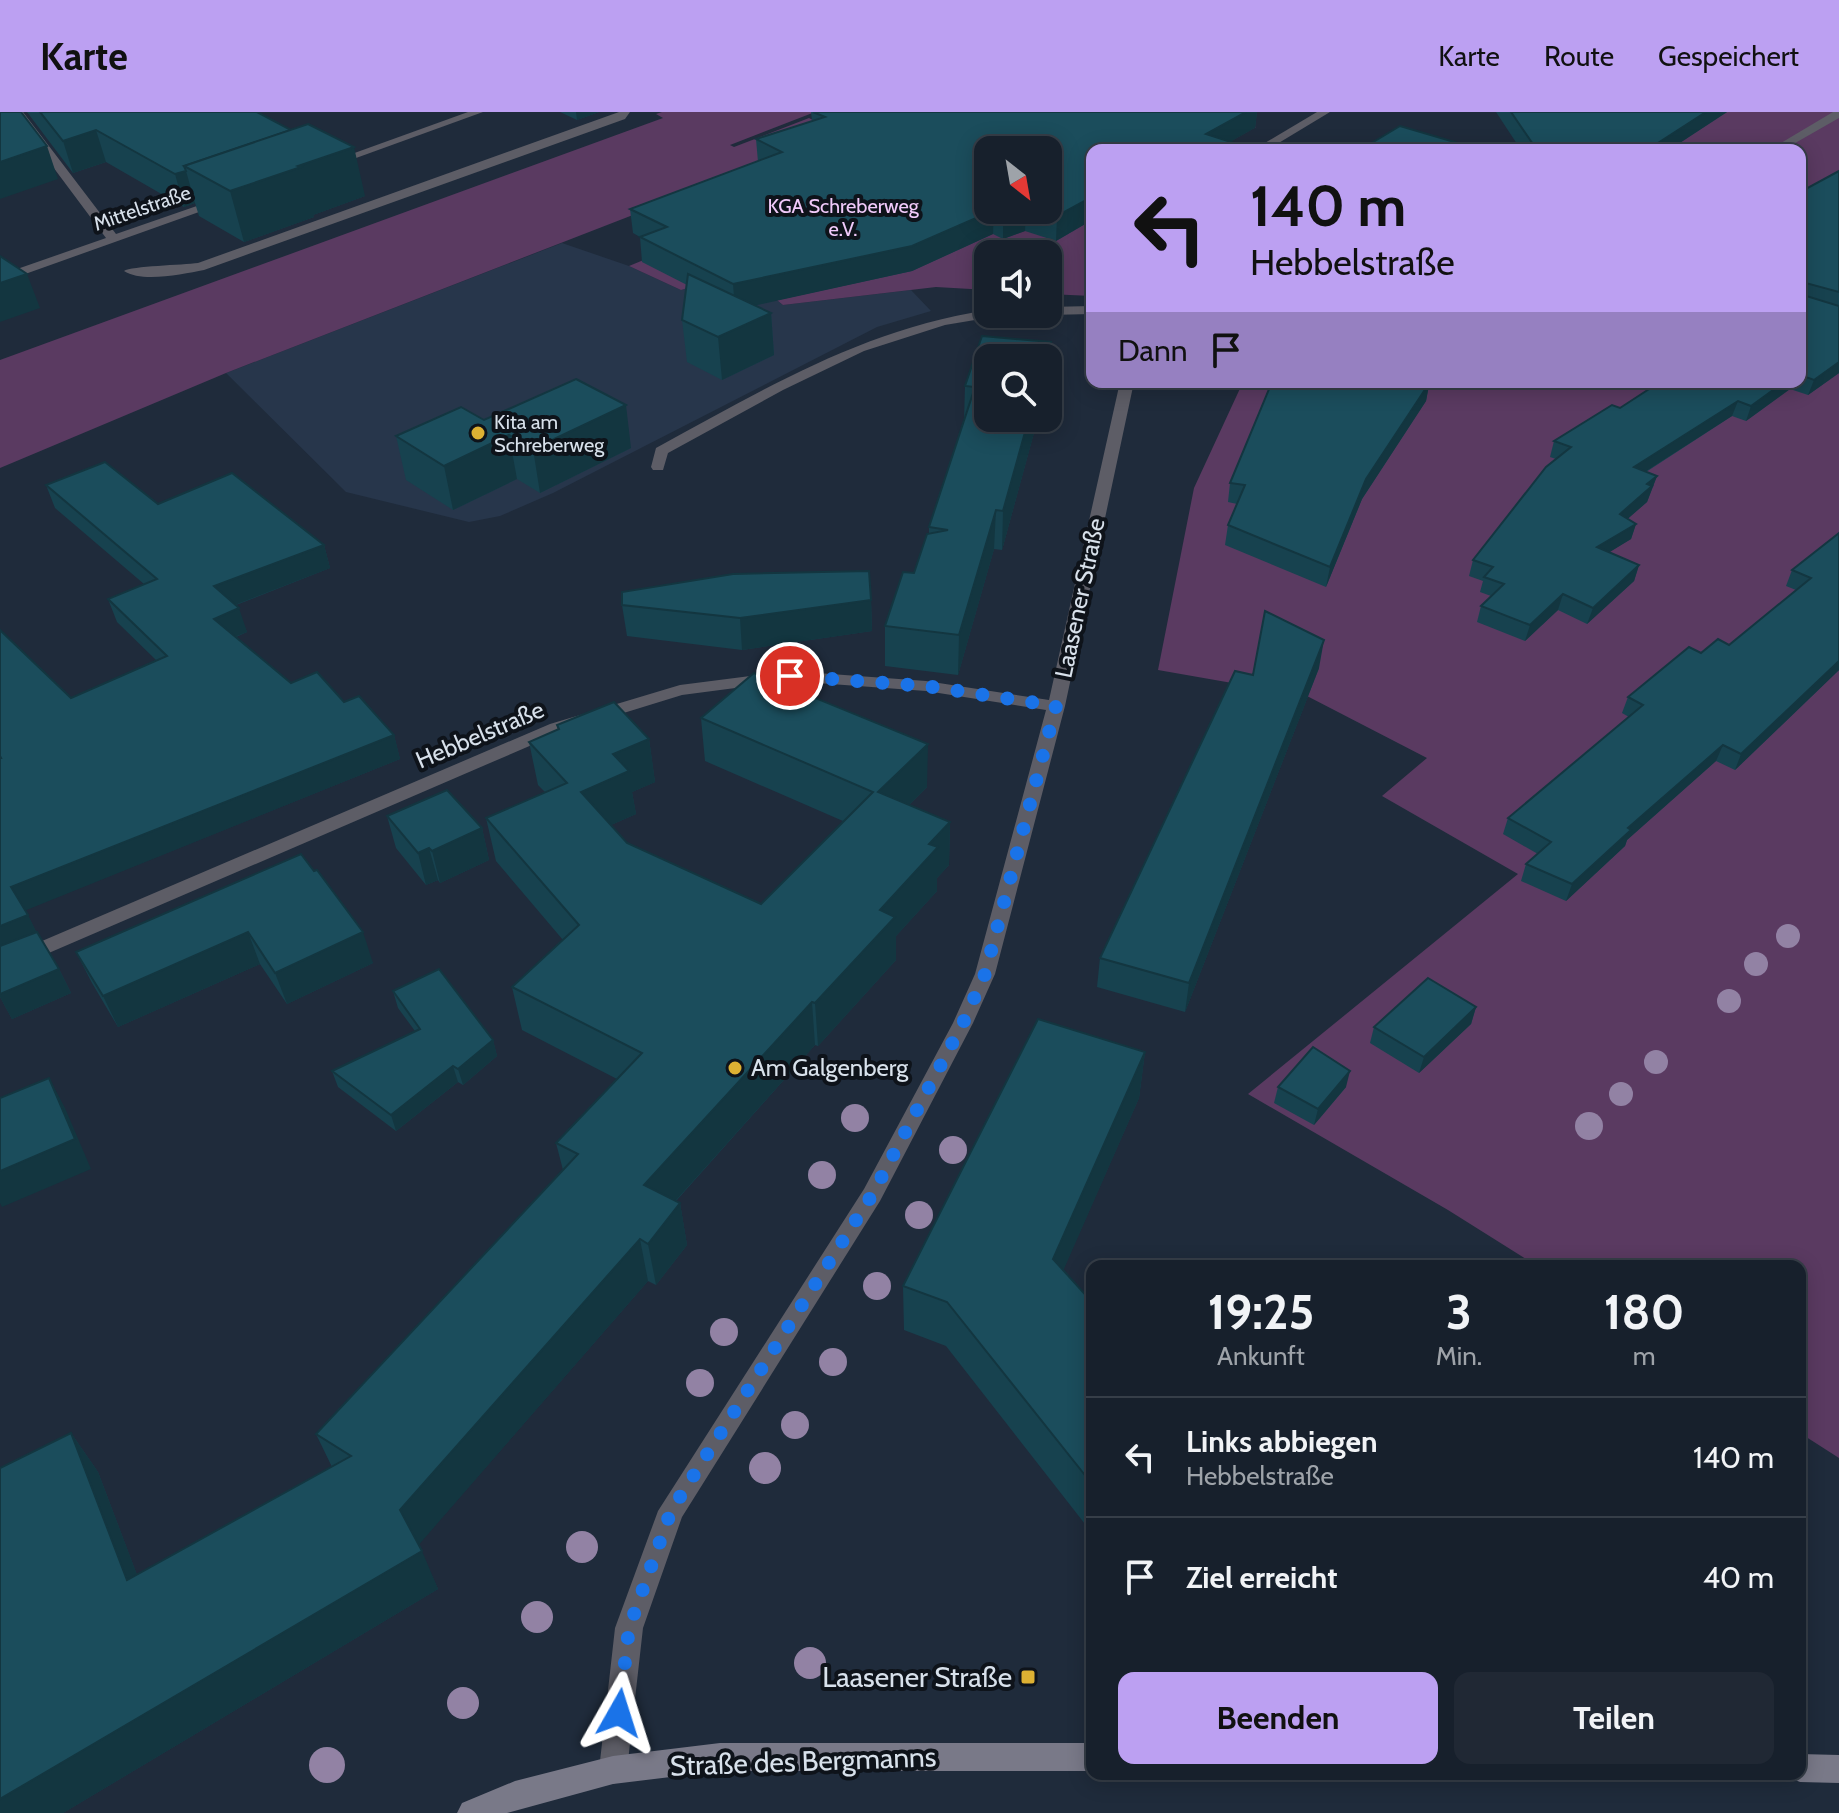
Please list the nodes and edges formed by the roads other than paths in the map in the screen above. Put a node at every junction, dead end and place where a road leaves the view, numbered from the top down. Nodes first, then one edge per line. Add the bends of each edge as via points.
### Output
1 (17, 112) edge
2 (478, 112) edge
3 (625, 112) edge
4 (1325, 112) edge
5 (1839, 113) edge
6 (1269, 144) edge
7 (1785, 144) edge
8 (317, 168) edge
9 (230, 199) edge
10 (114, 240) junction
11 (130, 271) dead end
12 (0, 279) edge
13 (1086, 310) edge
14 (1062, 311) edge
15 (974, 316) edge
16 (1126, 388) edge
17 (658, 467) dead end
18 (1056, 706) junction
19 (0, 967) edge
20 (1086, 1757) edge
21 (1806, 1768) edge
22 (1839, 1769) edge
23 (613, 1770) junction
24 (472, 1813) edge

1 - 10 street
2 - 8 street
3 - 11 street via 200,267
4 - 6 street
5 - 7 street
9 - 10 street, Mittelstraße
10 - 12 street, Mittelstraße
13 - 14 street
15 - 17 street via 919,325 854,350 661,451
16 - 18 street, Laasener Straße
18 - 19 street, Hebbelstraße via 926,686 790,676 680,690 556,728
18 - 23 street, Laasener Straße via 985,974 963,1023 872,1195 671,1511 629,1628
20 - 23 main road, Straße des Bergmanns via 720,1757
21 - 22 main road
23 - 24 main road, Straße des Bergmanns via 515,1795

